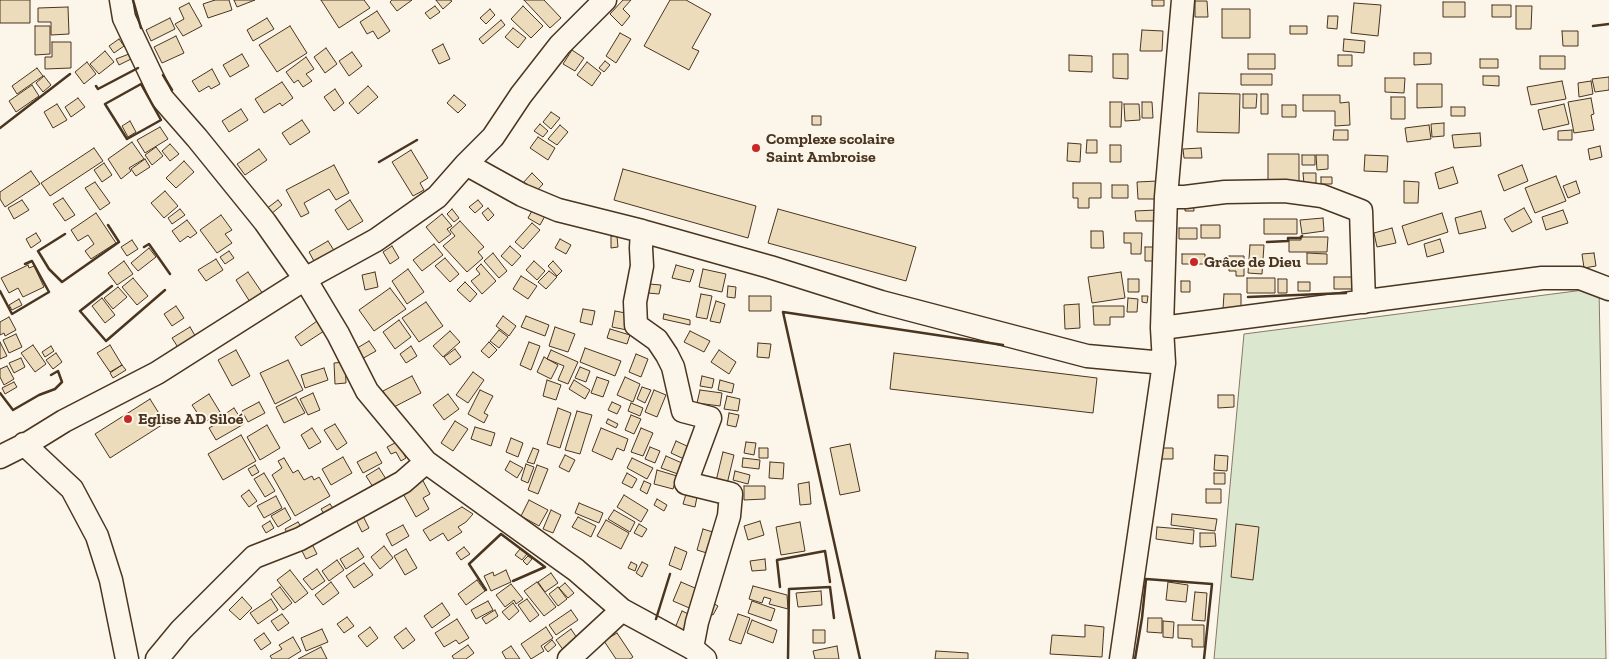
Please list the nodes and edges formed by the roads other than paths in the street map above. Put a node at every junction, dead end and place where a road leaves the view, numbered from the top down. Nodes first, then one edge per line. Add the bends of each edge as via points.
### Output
1 (121, 0) edge
2 (605, 0) edge
3 (1183, 0) edge
4 (466, 164) junction
5 (1166, 197) junction
6 (642, 230) junction
7 (305, 278) junction
8 (1609, 289) edge
9 (1364, 302) junction
10 (1162, 328) junction
11 (1164, 363) junction
12 (24, 444) junction
13 (0, 456) edge
14 (426, 462) junction
15 (622, 610) junction
16 (698, 654) edge
17 (127, 659) edge
18 (158, 659) edge
19 (569, 659) edge
20 (1121, 659) edge

1 - 7 street via 124,18 162,98 265,222
2 - 4 street via 560,45 493,138
3 - 5 street
4 - 6 street via 522,195 558,210
4 - 7 street via 437,197 399,224
5 - 9 street via 1285,191 1322,196 1361,211
5 - 10 street
6 - 11 street via 881,302 1087,356
6 - 16 street via 636,325 657,340 667,354 683,411 710,418 686,483 731,494 729,516 698,622
7 - 12 street via 157,373
7 - 14 street via 367,391
8 - 9 street via 1580,278 1542,278
9 - 10 street
10 - 11 street
11 - 20 street
12 - 13 street
12 - 17 street via 72,488 97,536 111,580
14 - 15 street via 576,570
14 - 18 street via 403,482 300,539 254,557 181,630
15 - 16 street
15 - 19 street

